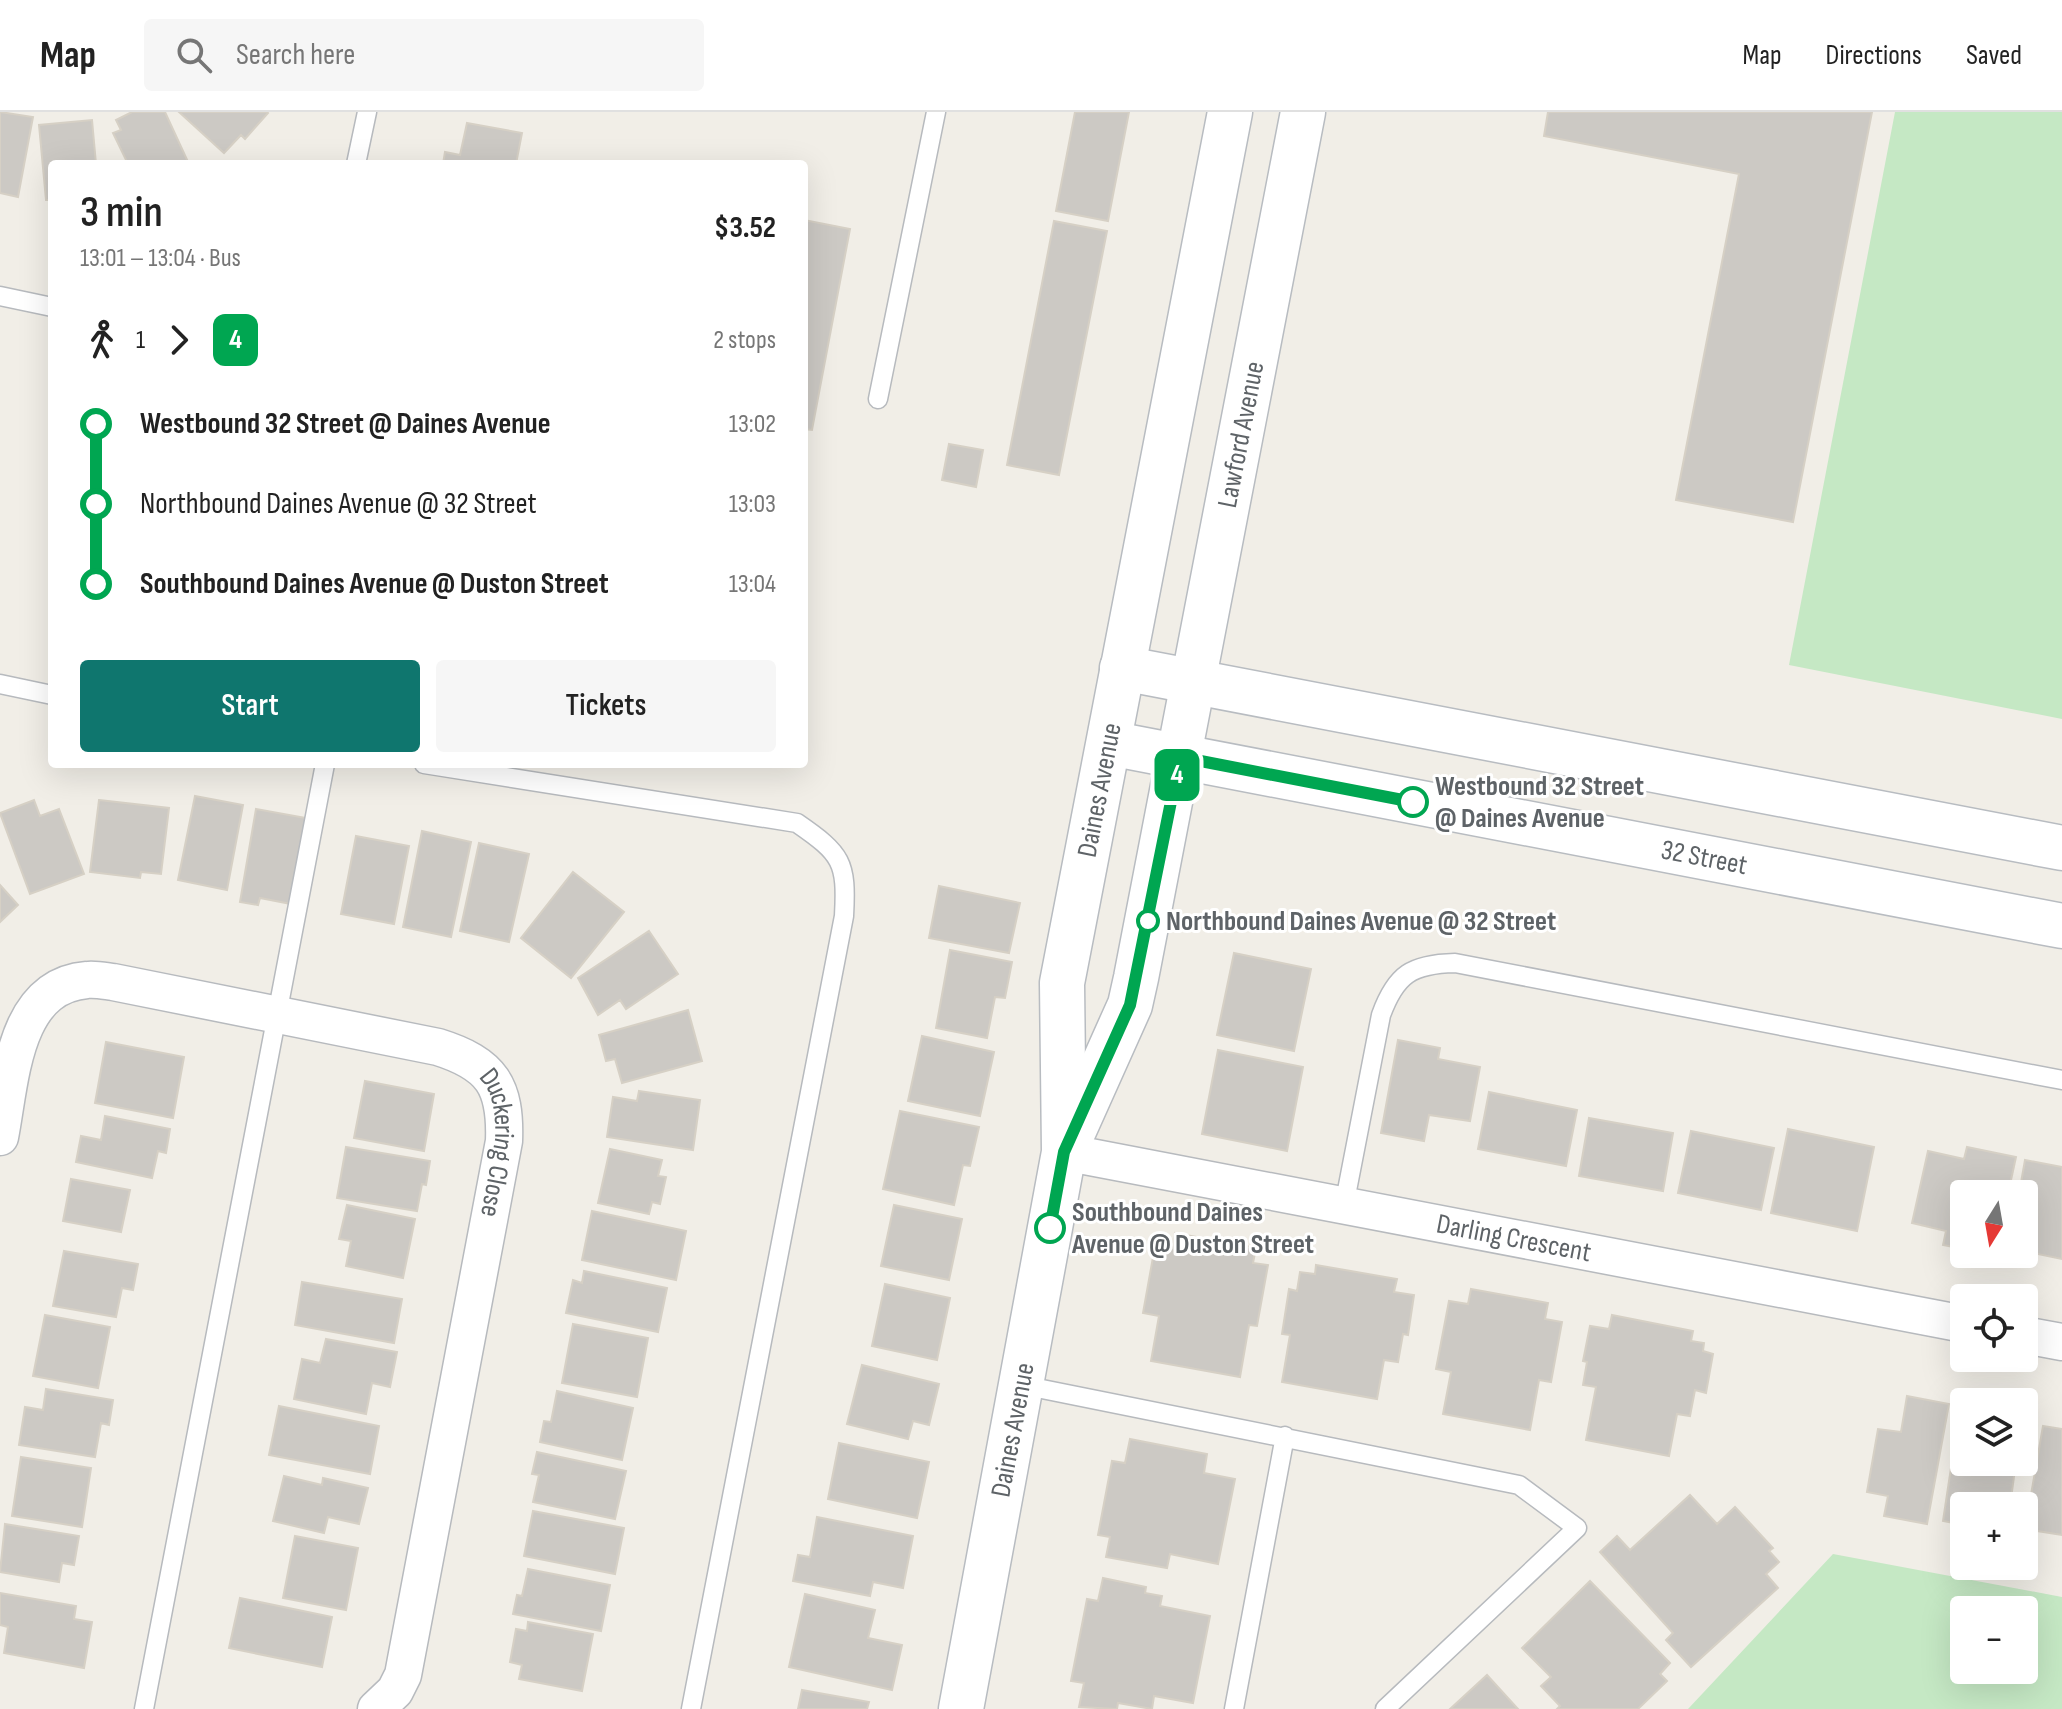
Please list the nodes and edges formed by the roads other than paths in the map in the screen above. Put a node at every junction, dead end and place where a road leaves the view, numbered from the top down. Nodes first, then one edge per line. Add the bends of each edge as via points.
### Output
1 (367, 112) edge
2 (936, 112) edge
3 (1230, 112) edge
4 (1303, 112) edge
5 (357, 160) edge
6 (0, 296) edge
7 (48, 306) edge
8 (878, 399) dead end
9 (1122, 668) junction
10 (1195, 682) junction
11 (0, 684) edge
12 (48, 694) edge
13 (1109, 743) junction
14 (1180, 757) junction
15 (324, 768) edge
16 (449, 768) edge
17 (2062, 848) edge
18 (2062, 926) edge
19 (278, 1015) junction
20 (2062, 1080) edge
21 (0, 1137) edge
22 (1064, 1152) junction
23 (1344, 1206) junction
24 (1950, 1321) edge
25 (2038, 1338) edge
26 (2062, 1342) edge
27 (1022, 1385) junction
28 (1285, 1436) junction
29 (967, 1708) edge
30 (144, 1709) edge
31 (376, 1709) edge
32 (691, 1709) edge
33 (1234, 1709) edge
34 (1385, 1709) edge

1 - 5 lane
2 - 8 lane
3 - 9 street
4 - 10 street, Lawford Avenue
6 - 7 lane
9 - 10 street
9 - 13 street, Daines Avenue
10 - 14 street, Lawford Avenue
10 - 17 street
11 - 12 lane
13 - 14 street, 32 Street
13 - 22 street, Daines Avenue via 1062,983
14 - 18 street, 32 Street
14 - 22 street, Daines Avenue via 1130,1005
15 - 19 lane
16 - 32 lane via 797,823 825,843 846,880 844,916
19 - 21 street, Duckering Close via 113,982 87,980 63,987 34,1009 24,1027
19 - 30 lane
19 - 31 street, Duckering Close via 458,1053 486,1074 503,1099 504,1141 403,1675
20 - 23 lane via 1435,963 1418,966 1389,991
22 - 23 street, Darling Crescent
22 - 27 street, Daines Avenue
23 - 24 street, Darling Crescent
25 - 26 street
27 - 28 lane
27 - 29 street, Daines Avenue
28 - 33 lane
28 - 34 lane via 1519,1485 1577,1528

